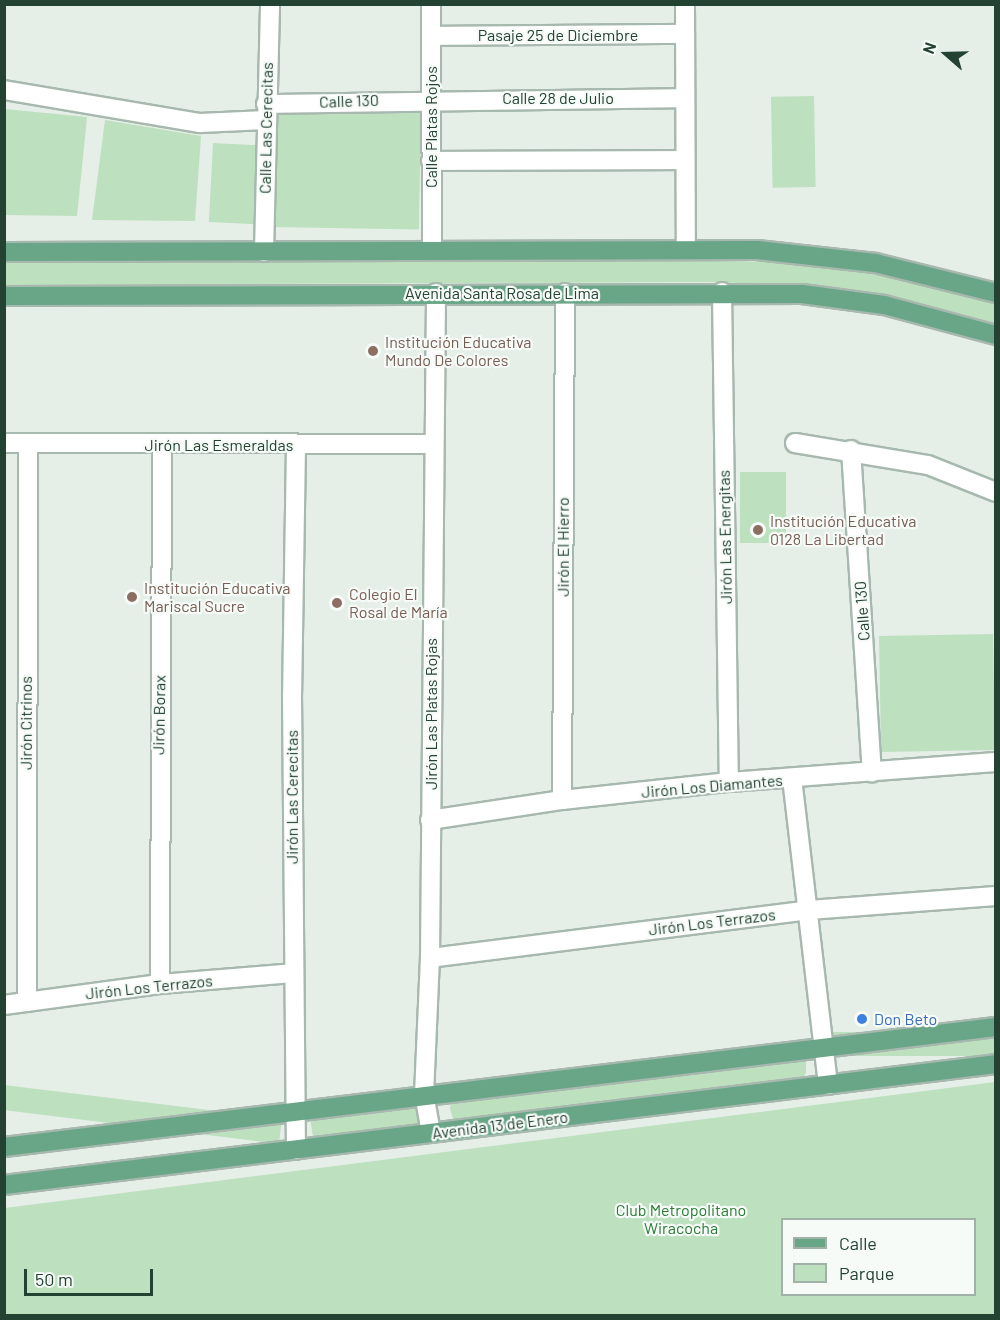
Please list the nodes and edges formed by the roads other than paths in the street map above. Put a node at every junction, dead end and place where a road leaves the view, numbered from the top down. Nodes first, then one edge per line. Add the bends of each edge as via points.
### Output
1 (270, 4) edge
2 (431, 4) edge
3 (685, 4) edge
4 (685, 34) junction
5 (431, 36) junction
6 (4, 90) edge
7 (685, 98) junction
8 (431, 99) junction
9 (266, 112) junction
10 (686, 160) junction
11 (431, 161) junction
12 (686, 248) junction
13 (432, 250) junction
14 (4, 252) edge
15 (264, 252) junction
16 (722, 292) junction
17 (436, 293) junction
18 (565, 293) junction
19 (996, 293) edge
20 (4, 296) edge
21 (996, 335) edge
22 (4, 443) edge
23 (795, 443) dead end
24 (28, 444) junction
25 (433, 444) junction
26 (296, 445) junction
27 (162, 446) junction
28 (851, 450) junction
29 (996, 492) edge
30 (996, 762) edge
31 (873, 772) junction
32 (792, 778) junction
33 (729, 782) junction
34 (562, 800) junction
35 (430, 820) junction
36 (996, 897) edge
37 (808, 910) junction
38 (430, 958) junction
39 (293, 973) junction
40 (160, 984) junction
41 (27, 1002) junction
42 (4, 1005) edge
43 (996, 1027) edge
44 (825, 1046) junction
45 (996, 1064) edge
46 (828, 1085) junction
47 (424, 1095) junction
48 (294, 1112) junction
49 (431, 1133) junction
50 (4, 1146) edge
51 (296, 1150) junction
52 (4, 1185) edge

1 - 9 street, Calle Las Cerecitas
2 - 5 street, Calle Platas Rojos
3 - 4 street
4 - 5 street, Pasaje 25 de Diciembre
4 - 7 street
5 - 8 street, Calle Platas Rojos
6 - 9 street, Calle 130 via 200,123
7 - 8 street, Calle 28 de Julio
7 - 10 street
8 - 9 street, Calle 130
8 - 11 street, Calle Platas Rojos
9 - 15 street, Calle Las Cerecitas
10 - 11 street
10 - 12 street
11 - 13 street, Calle Platas Rojos
12 - 13 main road
12 - 19 main road via 840,257 917,270
13 - 15 main road
14 - 15 main road
16 - 18 main road, Avenida Santa Rosa de Lima
16 - 21 main road, Avenida Santa Rosa de Lima via 846,298 931,315
16 - 33 street, Jirón Las Energitas
17 - 18 main road, Avenida Santa Rosa de Lima
17 - 20 main road, Avenida Santa Rosa de Lima
17 - 25 street, Jirón Las Platas Rojas
18 - 34 street, Jirón El Hierro
22 - 24 street, Jirón Las Esmeraldas
23 - 28 street
24 - 27 street, Jirón Las Esmeraldas
24 - 41 street, Jirón Citrinos
25 - 26 street, Jirón Las Esmeraldas
25 - 35 street, Jirón Las Platas Rojas
26 - 27 street, Jirón Las Esmeraldas
26 - 39 street, Jirón Las Cerecitas
27 - 40 street, Jirón Borax
28 - 29 street via 928,465
28 - 31 street, Calle 130
30 - 31 street, Jirón Los Diamantes
31 - 32 street, Jirón Los Diamantes
32 - 33 street, Jirón Los Diamantes
32 - 37 street
33 - 34 street, Jirón Los Diamantes
34 - 35 street, Jirón Los Diamantes
35 - 38 street, Jirón Las Platas Rojas
36 - 37 street, Jirón Los Terrazos
37 - 38 street, Jirón Los Terrazos
37 - 44 street
38 - 47 street, Jirón Las Platas Rojas
39 - 40 street, Jirón Los Terrazos
39 - 48 street, Jirón Las Cerecitas
40 - 41 street, Jirón Los Terrazos
41 - 42 street, Jirón Los Terrazos
43 - 44 main road
44 - 46 street
44 - 47 main road
45 - 46 main road, Avenida 13 de Enero
46 - 49 main road, Avenida 13 de Enero
47 - 48 main road
47 - 49 street, Jirón Las Platas Rojas
48 - 50 main road
48 - 51 street, Jirón Las Cerecitas
49 - 51 main road, Avenida 13 de Enero
51 - 52 main road, Avenida 13 de Enero

